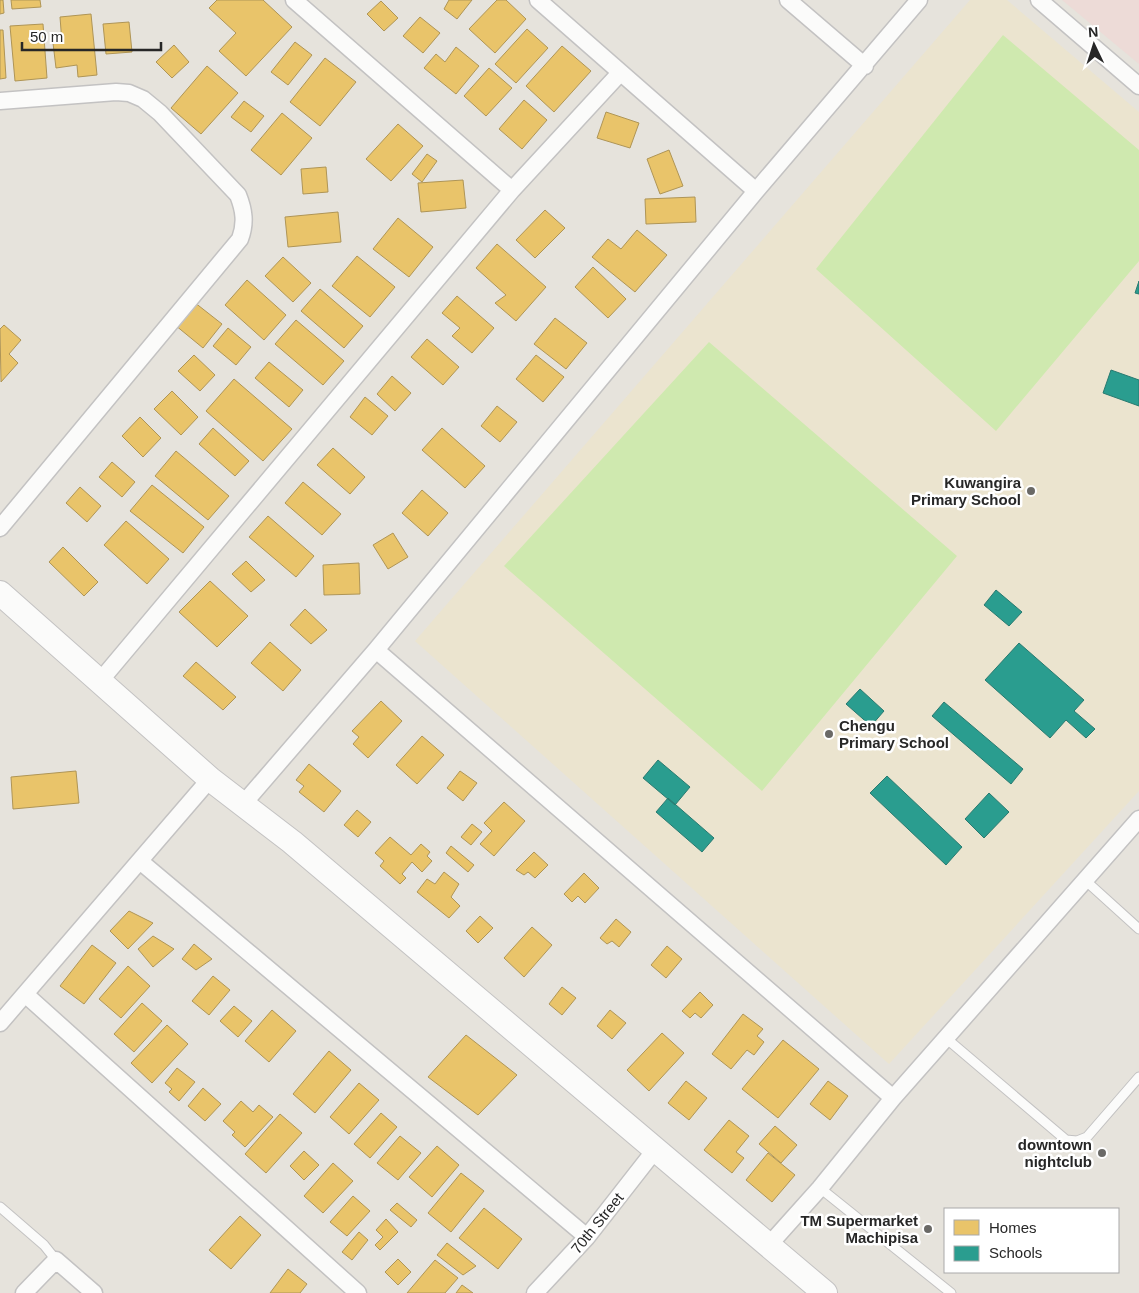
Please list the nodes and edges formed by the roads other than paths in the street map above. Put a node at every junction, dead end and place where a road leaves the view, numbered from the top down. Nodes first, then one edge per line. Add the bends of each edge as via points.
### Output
1 (294, 0) edge
2 (538, 0) edge
3 (788, 0) edge
4 (919, 0) edge
5 (1039, 0) edge
6 (865, 66) junction
7 (620, 73) junction
8 (1139, 86) edge
9 (0, 101) edge
10 (512, 190) junction
11 (756, 191) junction
12 (0, 528) edge
13 (0, 593) edge
14 (376, 650) junction
15 (100, 682) junction
16 (210, 780) junction
17 (244, 804) junction
18 (1139, 819) edge
19 (141, 862) junction
20 (1086, 881) junction
21 (1139, 929) edge
22 (25, 994) junction
23 (2, 1015) edge
24 (946, 1039) junction
25 (1139, 1077) edge
26 (893, 1098) junction
27 (655, 1150) junction
28 (820, 1188) junction
29 (0, 1207) edge
30 (587, 1237) junction
31 (769, 1245) junction
32 (56, 1260) junction
33 (24, 1293) edge
34 (94, 1293) edge
35 (358, 1293) edge
36 (536, 1293) edge
37 (825, 1293) edge
38 (951, 1293) edge

1 - 10 street
2 - 7 street
3 - 6 street
4 - 6 street
5 - 8 street
6 - 11 street
7 - 10 street
7 - 11 street
9 - 12 street via 116,92 143,99 238,195 244,212 244,228 240,239
10 - 15 street
11 - 14 street
13 - 15 street
14 - 17 street
14 - 26 street
15 - 16 street
16 - 17 street
16 - 19 street
17 - 27 street
18 - 20 street
19 - 22 street
19 - 30 street
20 - 21 lane
20 - 24 street
22 - 23 street
22 - 35 street
24 - 25 lane via 1066,1140 1077,1141 1087,1136
24 - 26 street
26 - 28 street
27 - 30 street, 70th Street
27 - 31 street
28 - 31 street
28 - 38 lane
29 - 32 lane via 44,1245
30 - 36 street, 70th Street
31 - 37 street
32 - 33 street
32 - 34 street

